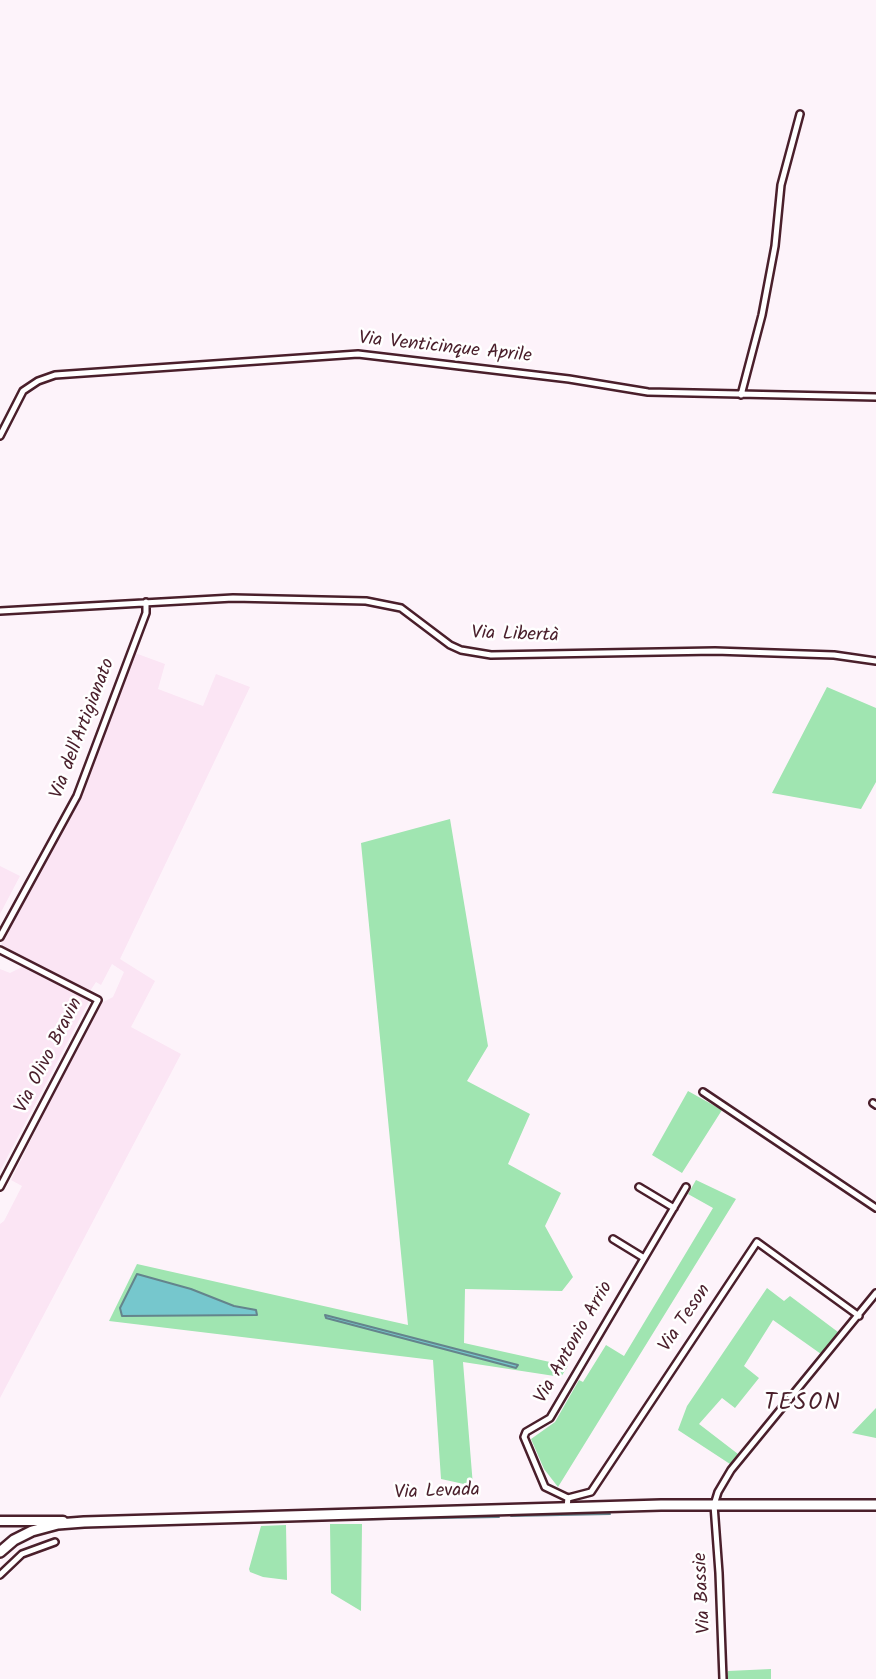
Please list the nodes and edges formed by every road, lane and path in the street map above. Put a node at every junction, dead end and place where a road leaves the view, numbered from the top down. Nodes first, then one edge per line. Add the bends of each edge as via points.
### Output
1 (800, 114) dead end
2 (741, 395) junction
3 (876, 397) edge
4 (0, 436) edge
5 (146, 602) junction
6 (0, 611) edge
7 (876, 660) edge
8 (0, 937) edge
9 (0, 950) edge
10 (703, 1092) dead end
11 (0, 1186) edge
12 (639, 1187) dead end
13 (686, 1187) dead end
14 (674, 1208) junction
15 (876, 1208) edge
16 (613, 1239) dead end
17 (643, 1258) junction
18 (876, 1293) edge
19 (859, 1315) junction
20 (568, 1502) junction
21 (714, 1505) junction
22 (876, 1505) edge
23 (0, 1521) edge
24 (84, 1522) junction
25 (55, 1542) dead end
26 (0, 1552) edge
27 (0, 1575) edge
28 (723, 1679) edge

1 - 2 street via 781,185 762,315
2 - 3 street, Via Venticinque Aprile
2 - 4 street, Via Venticinque Aprile via 648,391 358,354 55,374 23,391
5 - 6 street, Via Libertà
5 - 7 street, Via Libertà via 233,598 379,602 401,608 450,645 491,655 715,651
5 - 8 street, Via dell'Artigianato via 146,613 77,796
9 - 11 street, Via Olivo Bravin via 97,1000
10 - 15 street
12 - 14 street
13 - 14 street, Via Antonio Arrio
14 - 17 street, Via Antonio Arrio
16 - 17 street
17 - 20 street, Via Antonio Arrio via 550,1418 524,1437 545,1487
18 - 19 street
19 - 20 street, Via Teson via 757,1242 591,1492
19 - 21 street via 731,1470
20 - 21 main road, Via Levada
20 - 24 main road, Via Levada
21 - 22 main road, Via Levada
21 - 28 street, Via Bassie
23 - 24 main road, Via Levada
24 - 26 main road via 32,1531
25 - 27 street via 22,1554

